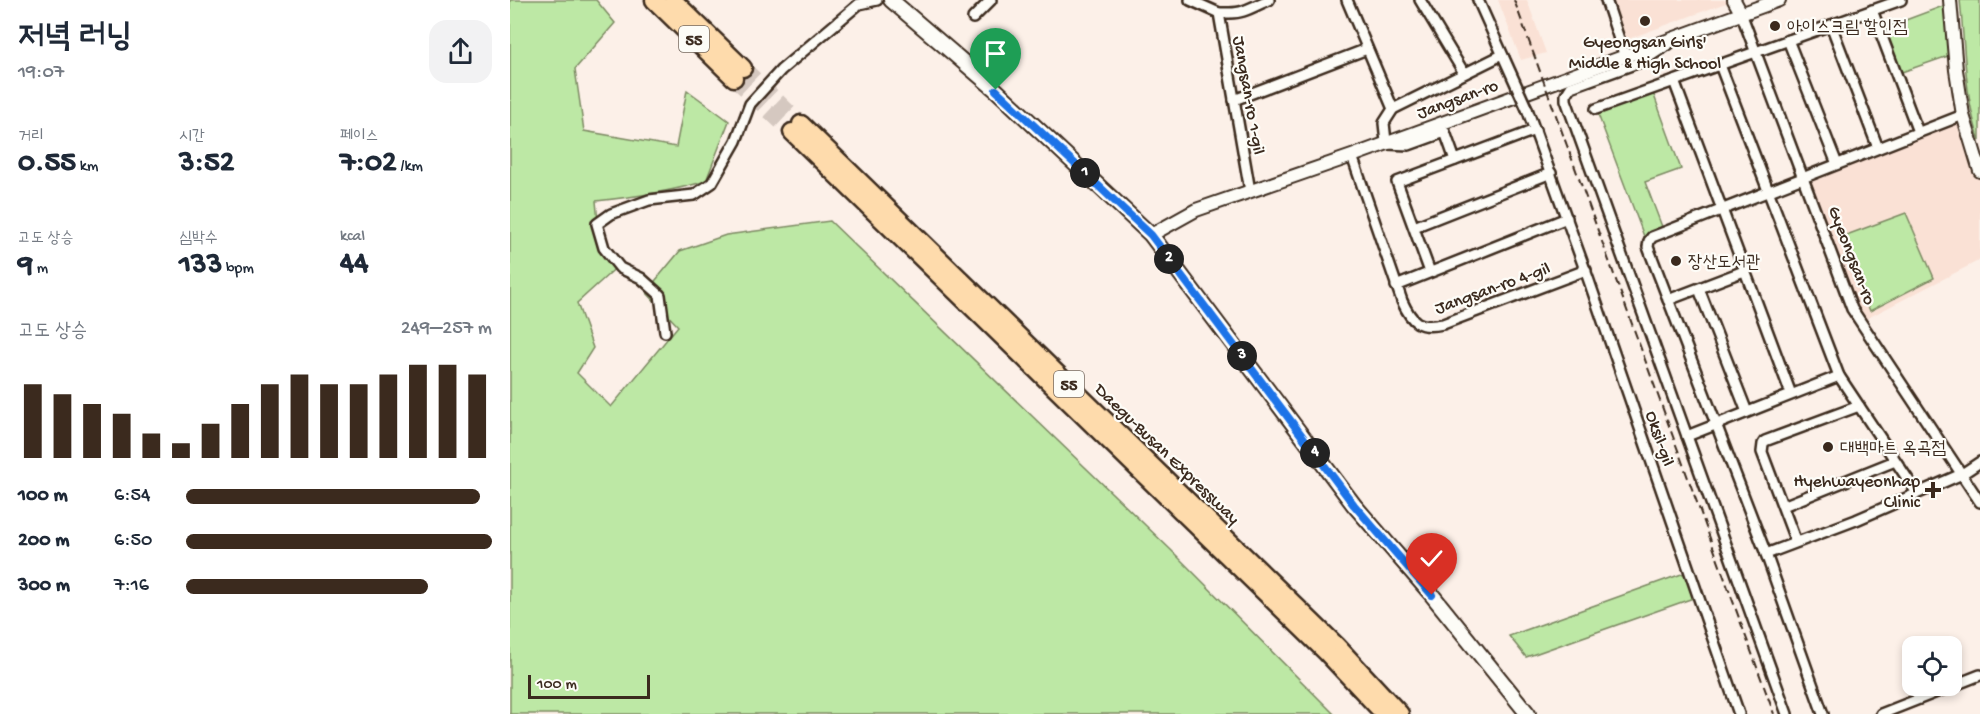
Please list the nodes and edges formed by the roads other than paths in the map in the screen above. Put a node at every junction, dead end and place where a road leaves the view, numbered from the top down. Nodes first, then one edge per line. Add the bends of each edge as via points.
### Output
1 (654, 0) edge
2 (673, 0) edge
3 (877, 0) edge
4 (891, 0) edge
5 (992, 0) edge
6 (1190, 0) edge
7 (1347, 0) edge
8 (1420, 0) edge
9 (1478, 0) edge
10 (1606, 0) edge
11 (1734, 0) edge
12 (1779, 0) edge
13 (1901, 0) edge
14 (1950, 0) edge
15 (1263, 1) edge
16 (1872, 10) junction
17 (1219, 14) junction
18 (1741, 14) junction
19 (973, 18) dead end
20 (1831, 25) junction
21 (1679, 36) junction
22 (1788, 40) junction
23 (1367, 49) junction
24 (1756, 52) junction
25 (1503, 56) junction
26 (1625, 57) junction
27 (1720, 65) junction
28 (1464, 73) junction
29 (1674, 81) junction
30 (1234, 100) junction
31 (1393, 109) junction
32 (1596, 109) dead end
33 (1963, 115) junction
34 (796, 128) tunnel mouth
35 (1535, 130) junction
36 (1918, 132) junction
37 (1384, 143) junction
38 (1878, 148) junction
39 (1352, 156) junction
40 (1455, 160) junction
41 (1837, 164) junction
42 (1980, 171) edge
43 (1551, 173) junction
44 (1804, 177) junction
45 (1250, 191) junction
46 (1768, 191) junction
47 (1721, 210) junction
48 (1567, 218) junction
49 (1414, 227) junction
50 (1151, 235) junction
51 (1586, 270) junction
52 (1744, 271) junction
53 (1430, 272) junction
54 (1396, 286) junction
55 (1699, 289) junction
56 (1668, 300) junction
57 (665, 332) dead end
58 (1839, 376) junction
59 (1791, 394) junction
60 (1859, 406) junction
61 (1747, 412) junction
62 (1717, 424) junction
63 (1687, 436) junction
64 (1895, 461) junction
65 (1980, 462) edge
66 (1962, 474) junction
67 (1917, 493) junction
68 (1980, 502) edge
69 (1783, 506) junction
70 (1797, 542) junction
71 (1766, 554) junction
72 (1332, 649) junction
73 (1980, 675) edge
74 (1384, 714) edge
75 (1400, 714) edge
76 (1528, 714) edge
77 (1740, 714) edge
78 (1787, 714) edge
79 (1823, 714) edge
80 (1881, 714) edge

1 - 2 highway, 55 via 738,73
3 - 57 street via 859,4 781,70 750,104 712,183 694,195 649,200 611,214 597,224 604,248 620,268 641,278 660,295
4 - 50 main road via 996,90
5 - 19 street
6 - 17 street
7 - 23 street
8 - 28 street
9 - 25 street, Oksil-gil
10 - 26 street
11 - 18 street, Gyeongsan-ro
12 - 18 street, Jangsan-ro
13 - 16 street
14 - 33 street
15 - 17 street, Jangsan-ro 1-gil via 1246,12
16 - 20 street
16 - 36 street
17 - 30 street, Jangsan-ro 1-gil
18 - 21 street, Jangsan-ro
18 - 24 street, Gyeongsan-ro
20 - 22 street
20 - 38 street
21 - 26 street, Jangsan-ro
21 - 63 street via 1643,61 1570,87 1566,100
22 - 24 street
22 - 41 street
23 - 30 street
23 - 31 street
24 - 27 street
24 - 44 street, Gyeongsan-ro
25 - 28 street
25 - 35 street, Oksil-gil, bridge
26 - 37 street, Jangsan-ro
27 - 29 street
27 - 46 street
28 - 31 street
29 - 32 street
29 - 47 street
30 - 45 street, Jangsan-ro 1-gil
31 - 37 street via 1384,123
33 - 36 street
33 - 42 street
34 - 72 highway, Daegu-Busan Expressway / 55
35 - 40 street
35 - 43 street, Oksil-gil
36 - 38 street
37 - 39 street, Jangsan-ro
37 - 40 street via 1409,145 1445,132
38 - 41 street
39 - 45 street, Jangsan-ro
39 - 54 street, Jangsan-ro 4-gil
40 - 49 street via 1397,182
41 - 44 street
43 - 48 street, Oksil-gil
43 - 49 street
44 - 46 street
44 - 66 street, Gyeongsan-ro via 1852,309
45 - 50 street, Jangsan-ro via 1196,210
46 - 47 street
46 - 58 street
47 - 52 street
47 - 56 street via 1649,241
48 - 51 street, Oksil-gil
48 - 53 street, Jangsan-ro 4-gil
49 - 53 street
50 - 76 main road via 1354,505
51 - 54 street, Jangsan-ro 4-gil via 1429,327 1416,323 1408,314
51 - 77 street, Oksil-gil
52 - 55 street
52 - 59 street
53 - 54 street, Jangsan-ro 4-gil
55 - 56 street
55 - 61 street
56 - 62 street
58 - 59 street
58 - 60 street
59 - 61 street
60 - 64 street
60 - 69 street via 1763,444 1762,452
61 - 62 street
62 - 63 street
62 - 71 street
63 - 78 street
64 - 67 street
64 - 69 street
65 - 66 street
66 - 67 street
66 - 68 street, Gyeongsan-ro
67 - 70 street
69 - 70 street
70 - 71 street
71 - 79 street
72 - 74 highway, Daegu-Busan Expressway / 55
72 - 75 highway, Daegu-Busan Expressway / 55
73 - 80 street

